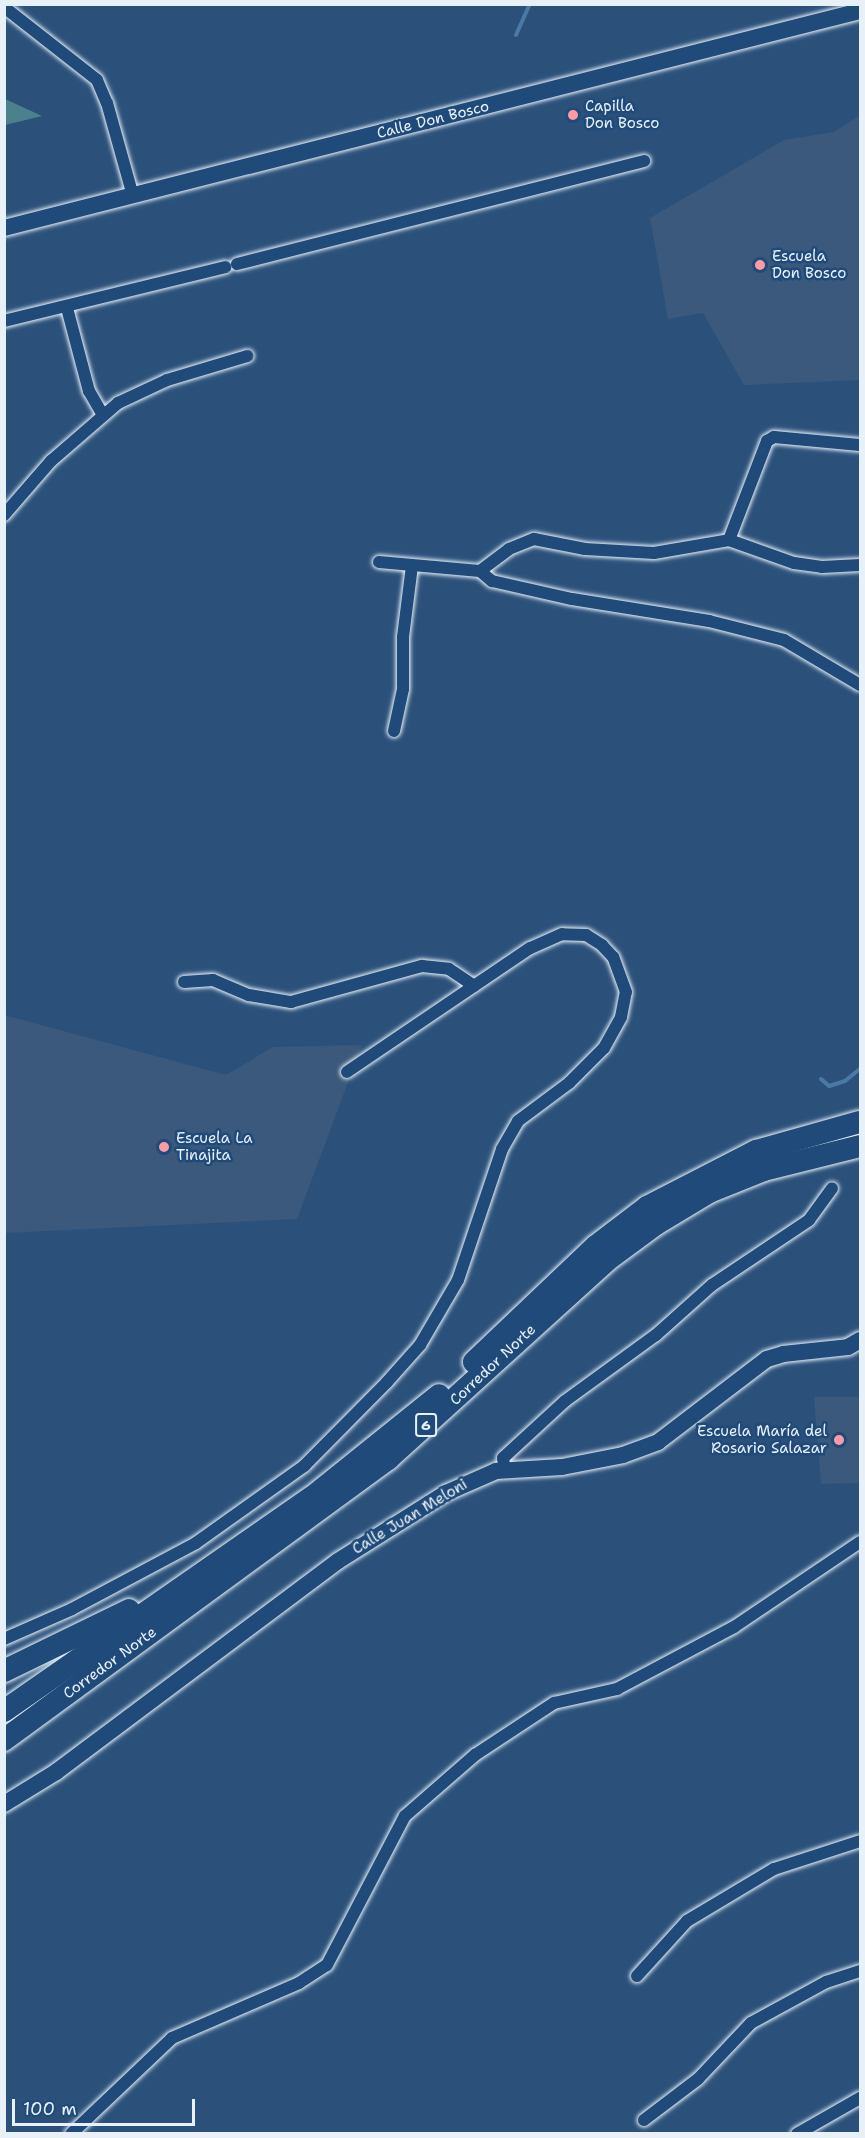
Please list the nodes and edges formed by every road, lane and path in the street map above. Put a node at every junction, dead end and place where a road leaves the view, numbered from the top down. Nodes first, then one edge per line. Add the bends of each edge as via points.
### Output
1 (4, 7) edge
2 (861, 11) edge
3 (644, 161) dead end
4 (133, 196) junction
5 (4, 228) edge
6 (68, 308) junction
7 (4, 321) edge
8 (246, 356) dead end
9 (103, 415) junction
10 (861, 445) edge
11 (4, 514) edge
12 (729, 540) junction
13 (379, 562) dead end
14 (861, 564) edge
15 (412, 566) junction
16 (480, 571) junction
17 (861, 685) edge
18 (394, 731) dead end
19 (184, 982) dead end
20 (474, 986) junction
21 (347, 1072) dead end
22 (861, 1122) edge
23 (861, 1146) edge
24 (832, 1188) dead end
25 (861, 1340) edge
26 (505, 1471) junction
27 (861, 1542) edge
28 (195, 1577) junction
29 (4, 1639) edge
30 (4, 1671) edge
31 (4, 1711) edge
32 (4, 1740) edge
33 (4, 1804) edge
34 (861, 1841) edge
35 (861, 1971) edge
36 (637, 1976) dead end
37 (861, 2098) edge
38 (644, 2120) dead end
39 (71, 2133) edge
40 (797, 2133) edge

1 - 4 street via 97,80
2 - 4 main road, Calle Don Bosco
3 - 6 street
4 - 5 main road, Calle Don Bosco
6 - 7 street
6 - 9 street via 89,391
8 - 9 street via 167,380 118,403
9 - 11 street via 51,461
10 - 12 street via 774,437 767,441
12 - 14 street via 794,563 822,567
12 - 16 street via 654,553 585,549 534,538 509,549
13 - 15 street
15 - 16 street
15 - 18 street via 403,637 403,689
16 - 17 street via 492,581 709,621 784,640
19 - 20 street via 213,980 249,995 291,1002 422,966 449,969
20 - 21 street
20 - 29 street via 530,948 562,934 586,935 602,945 613,957 626,992 621,1017 604,1048 569,1083 519,1121 502,1149 458,1280 420,1345 304,1466 237,1515 196,1543 72,1609
22 - 28 highway, Corredor Norte / 6 via 756,1151 647,1207 596,1246 440,1394 378,1445 311,1498
23 - 32 highway, Corredor Norte / 6 via 764,1170 709,1192 656,1224 606,1261 388,1459
24 - 26 street via 809,1220 712,1284 656,1335 565,1401 503,1458
25 - 26 main road, Calle Juan Meloni via 848,1347 766,1359 657,1442 623,1455 562,1467
26 - 33 main road, Calle Juan Meloni via 446,1493 338,1561 56,1772
27 - 39 street via 734,1627 617,1689 554,1703 475,1755 405,1816 327,1965 300,1983 171,2038
28 - 30 highway
28 - 31 highway, Corredor Norte / 6
34 - 36 street via 774,1869 687,1921
35 - 38 street via 826,1982 751,2023 698,2079
37 - 40 street

